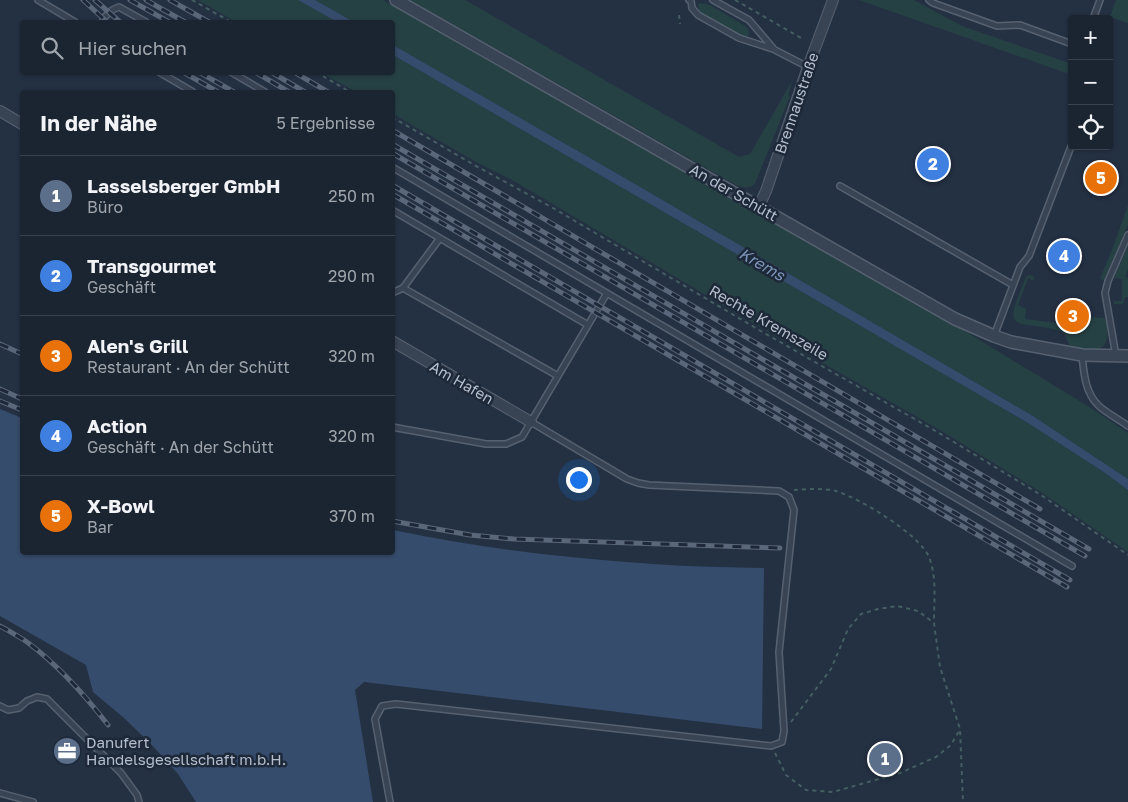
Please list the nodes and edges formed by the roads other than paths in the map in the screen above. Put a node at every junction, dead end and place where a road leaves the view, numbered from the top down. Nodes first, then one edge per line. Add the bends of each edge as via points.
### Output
1 (38, 0) edge
2 (396, 0) edge
3 (691, 0) edge
4 (713, 0) edge
5 (833, 0) edge
6 (929, 0) edge
7 (1100, 0) edge
8 (1094, 15) edge
9 (72, 20) edge
10 (103, 20) edge
11 (142, 20) edge
12 (1068, 43) edge
13 (773, 49) junction
14 (808, 67) junction
15 (164, 75) edge
16 (236, 75) edge
17 (190, 90) edge
18 (262, 90) edge
19 (0, 111) edge
20 (20, 123) edge
21 (1070, 150) edge
22 (395, 169) edge
23 (840, 186) dead end
24 (759, 206) junction
25 (395, 212) edge
26 (1128, 235) edge
27 (440, 238) junction
28 (1013, 285) junction
29 (403, 288) junction
30 (395, 292) edge
31 (607, 293) junction
32 (588, 325) junction
33 (994, 336) junction
34 (395, 343) edge
35 (1082, 355) junction
36 (1122, 356) edge
37 (558, 376) junction
38 (531, 422) junction
39 (1128, 426) edge
40 (395, 428) edge
41 (1072, 566) dead end
42 (0, 706) edge
43 (0, 793) edge
44 (33, 802) edge
45 (139, 802) edge
46 (390, 802) edge

1 - 9 lane
2 - 24 street, An der Schütt
3 - 13 lane via 692,8 706,20 739,38
4 - 13 lane via 749,20
5 - 14 street, Brennaustraße
6 - 12 lane via 997,26 1020,25
7 - 8 lane
10 - 11 lane via 119,7
13 - 14 lane
14 - 24 street, Brennaustraße
15 - 17 lane
16 - 18 lane
19 - 20 street
21 - 28 lane via 1029,256 1020,267
22 - 31 lane
23 - 28 lane
24 - 33 street, An der Schütt via 936,308
25 - 27 lane
26 - 36 lane via 1105,293
27 - 29 lane
27 - 32 lane
28 - 33 lane
29 - 30 lane
29 - 37 lane
31 - 32 lane
31 - 41 lane
32 - 37 lane
33 - 35 street, An der Schütt
34 - 38 street, Am Hafen
35 - 36 street, An der Schütt
35 - 39 lane via 1088,390 1098,405
37 - 38 lane
38 - 40 lane via 522,437 506,444 486,444
38 - 46 lane via 638,483 780,491 789,497 794,510 779,652 782,742 771,746 396,704 382,706 375,719
42 - 45 lane via 8,710 20,708 37,698 47,699 121,773
43 - 44 lane

